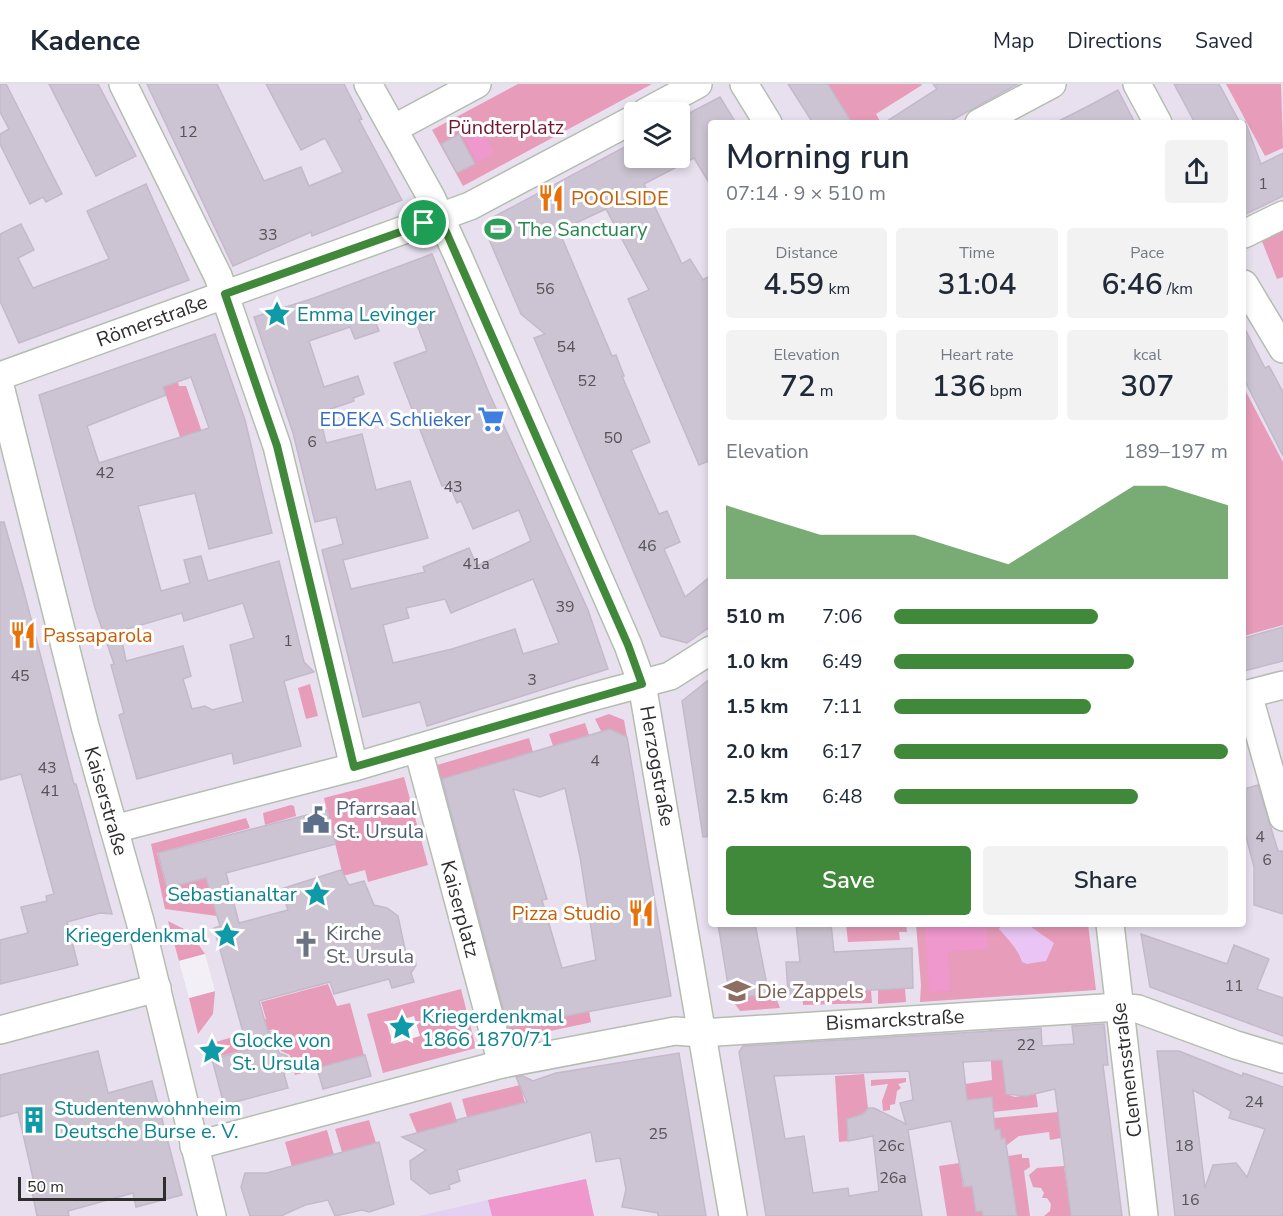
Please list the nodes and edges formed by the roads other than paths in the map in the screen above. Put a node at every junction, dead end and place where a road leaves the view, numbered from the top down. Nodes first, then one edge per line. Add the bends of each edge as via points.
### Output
1 (123, 84) edge
2 (368, 84) edge
3 (477, 84) edge
4 (698, 84) edge
5 (744, 84) edge
6 (1052, 84) edge
7 (1137, 84) edge
8 (665, 102) edge
9 (766, 120) edge
10 (985, 120) edge
11 (1156, 120) edge
12 (624, 124) edge
13 (393, 129) junction
14 (1283, 215) edge
15 (440, 218) junction
16 (1246, 233) edge
17 (1246, 287) edge
18 (225, 294) junction
19 (1262, 310) edge
20 (1283, 348) edge
21 (0, 376) edge
22 (0, 386) edge
23 (708, 652) edge
24 (642, 684) junction
25 (1283, 685) edge
26 (1246, 694) edge
27 (418, 749) junction
28 (354, 767) junction
29 (1283, 817) edge
30 (114, 829) junction
31 (1110, 927) edge
32 (158, 988) junction
33 (1119, 1007) junction
34 (0, 1030) edge
35 (701, 1033) junction
36 (1283, 1059) edge
37 (502, 1064) junction
38 (194, 1146) junction
39 (212, 1216) edge
40 (733, 1216) edge
41 (1144, 1216) edge

1 - 18 street
2 - 13 street, Herzogstraße
3 - 13 street
4 - 8 street
5 - 9 street
6 - 10 street
7 - 11 street
12 - 15 street
13 - 15 street, Herzogstraße
14 - 16 street
15 - 18 street, Römerstraße
15 - 24 street, Herzogstraße
17 - 19 street
18 - 21 street, Römerstraße
18 - 28 street via 277,446
19 - 20 street
22 - 30 street, Kaiserstraße
23 - 24 street via 670,676
24 - 27 street
24 - 35 street, Herzogstraße
25 - 26 street
26 - 29 street
27 - 28 street
27 - 37 street, Kaiserplatz
28 - 30 street
30 - 32 street, Kaiserstraße
31 - 33 street, Clemensstraße
32 - 34 street
32 - 38 street, Kaiserstraße
33 - 35 street, Bismarckstraße
33 - 36 street, Bismarckstraße via 1138,1009
33 - 41 street, Clemensstraße
35 - 37 street, Bismarckstraße via 675,1032
35 - 40 street, Herzogstraße
37 - 38 street
38 - 39 street, Kaiserstraße

